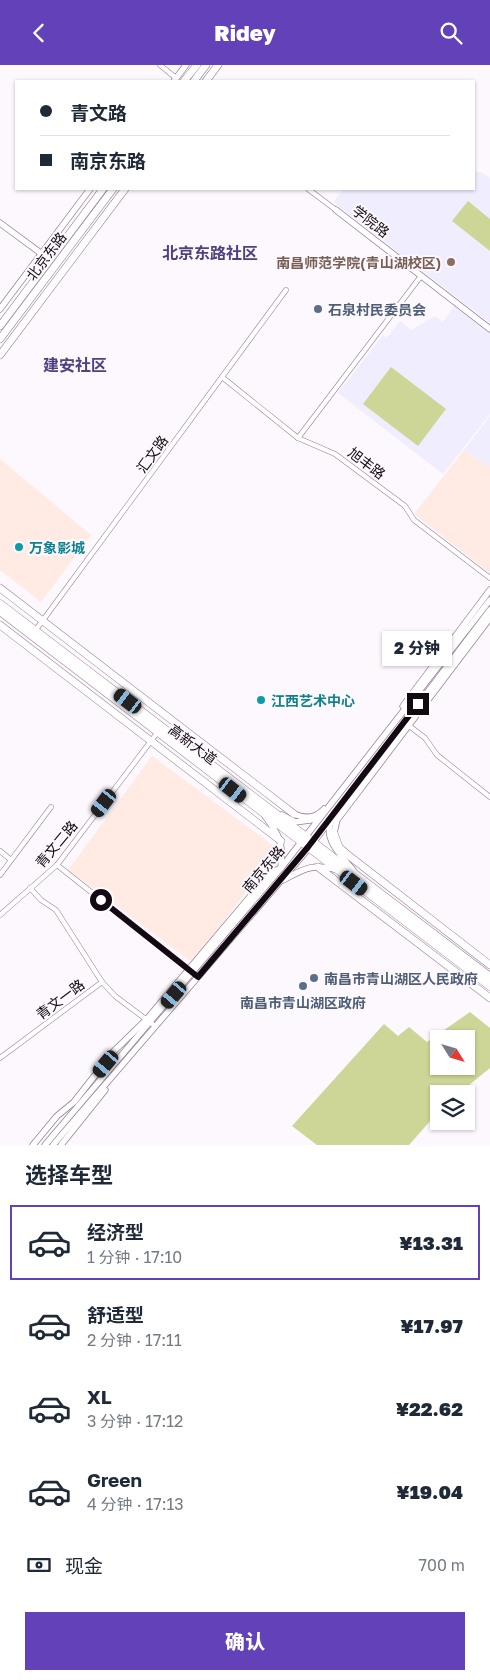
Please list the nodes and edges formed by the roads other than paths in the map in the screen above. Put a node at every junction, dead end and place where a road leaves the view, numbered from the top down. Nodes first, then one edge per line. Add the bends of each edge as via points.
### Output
1 (160, 65) edge
2 (186, 65) edge
3 (197, 65) edge
4 (206, 65) edge
5 (218, 65) edge
6 (175, 79) edge
7 (185, 80) edge
8 (195, 80) edge
9 (207, 80) edge
10 (89, 190) edge
11 (103, 190) edge
12 (112, 190) edge
13 (124, 190) edge
14 (309, 190) edge
15 (336, 209) joint
16 (0, 223) edge
17 (40, 253) junction
18 (50, 260) junction
19 (421, 275) junction
20 (286, 290) dead end
21 (0, 309) edge
22 (0, 326) edge
23 (490, 329) edge
24 (0, 339) edge
25 (0, 355) edge
26 (222, 377) junction
27 (298, 438) junction
28 (490, 578) edge
29 (0, 588) edge
30 (490, 590) edge
31 (490, 599) edge
32 (0, 604) edge
33 (490, 610) edge
34 (0, 611) edge
35 (490, 618) edge
36 (42, 621) junction
37 (0, 625) edge
38 (35, 631) junction
39 (408, 725) junction
40 (157, 733) junction
41 (152, 740) junction
42 (366, 780) junction
43 (348, 796) junction
44 (490, 797) edge
45 (51, 807) dead end
46 (338, 809) junction
47 (265, 811) junction
48 (294, 814) joint
49 (320, 819) junction
50 (334, 833) joint
51 (304, 840) junction
52 (281, 841) junction
53 (311, 845) junction
54 (0, 851) edge
55 (12, 860) junction
56 (57, 865) junction
57 (281, 867) junction
58 (318, 867) junction
59 (339, 871) junction
60 (0, 875) edge
61 (359, 877) junction
62 (278, 883) junction
63 (30, 888) junction
64 (0, 915) edge
65 (243, 925) junction
66 (490, 965) edge
67 (193, 973) junction
68 (490, 977) edge
69 (102, 982) junction
70 (490, 986) edge
71 (490, 999) edge
72 (151, 1022) junction
73 (0, 1058) edge
74 (102, 1093) junction
75 (74, 1102) junction
76 (85, 1107) junction
77 (69, 1117) junction
78 (32, 1145) edge
79 (45, 1145) edge
80 (53, 1145) edge
81 (61, 1145) edge

1 - 6 street
2 - 6 main road
3 - 7 main road
4 - 8 main road
5 - 9 main road
10 - 17 main road
11 - 18 main road, 北京东路
12 - 24 main road, 北京东路
13 - 25 main road
14 - 15 street, 学院路
15 - 19 main road, 学院路
16 - 17 main road
17 - 18 main road
17 - 21 main road
18 - 22 main road, 北京东路
19 - 23 main road, 学院路
19 - 27 street
20 - 26 street, 汇文路
26 - 27 street, 旭丰路
26 - 36 street, 汇文路
27 - 28 street, 旭丰路 via 335,454
29 - 36 main road
30 - 48 main road via 322,811 302,818
31 - 49 main road, 南京东路
32 - 38 highway, 高新大道
33 - 43 main road, 南京东路
34 - 40 highway, 高新大道
35 - 39 main road
36 - 38 street, 汇文路
36 - 48 main road
37 - 41 main road
38 - 47 highway, 高新大道
39 - 42 main road
39 - 44 street via 437,755
40 - 41 street, 青文二路
40 - 47 highway, 高新大道
41 - 52 main road
41 - 56 street, 青文二路
42 - 43 street
42 - 50 main road via 336,820
43 - 46 main road, 南京东路
45 - 55 street
46 - 53 main road, 南京东路
46 - 61 main road via 330,825 332,844
47 - 49 main road via 295,822
47 - 51 highway, 高新大道
47 - 52 main road
49 - 51 main road, 南京东路
50 - 66 main road via 339,847 348,855
51 - 53 highway, 高新大道
51 - 57 main road, 南京东路
52 - 57 main road
53 - 59 highway, 高新大道
53 - 61 highway, 高新大道
53 - 62 main road, 南京东路
54 - 55 street
55 - 60 street
56 - 63 street, 青文二路
56 - 67 street
57 - 67 main road, 南京东路
58 - 59 main road
58 - 62 main road via 303,868
58 - 71 main road
59 - 70 highway, 高新大道
61 - 68 highway, 高新大道
62 - 65 main road, 南京东路
63 - 64 street, 青文二路
63 - 69 street via 56,910
65 - 67 main road, 南京东路
65 - 74 main road via 238,935
67 - 72 main road, 南京东路
67 - 72 main road
69 - 72 street, 青文一路 via 115,996
69 - 73 street, 青文一路
72 - 75 main road via 114,1051
72 - 76 main road, 南京东路
72 - 77 main road, 南京东路
74 - 76 street
74 - 81 main road
75 - 77 street
75 - 78 main road
76 - 80 main road, 南京东路
77 - 79 main road, 南京东路

